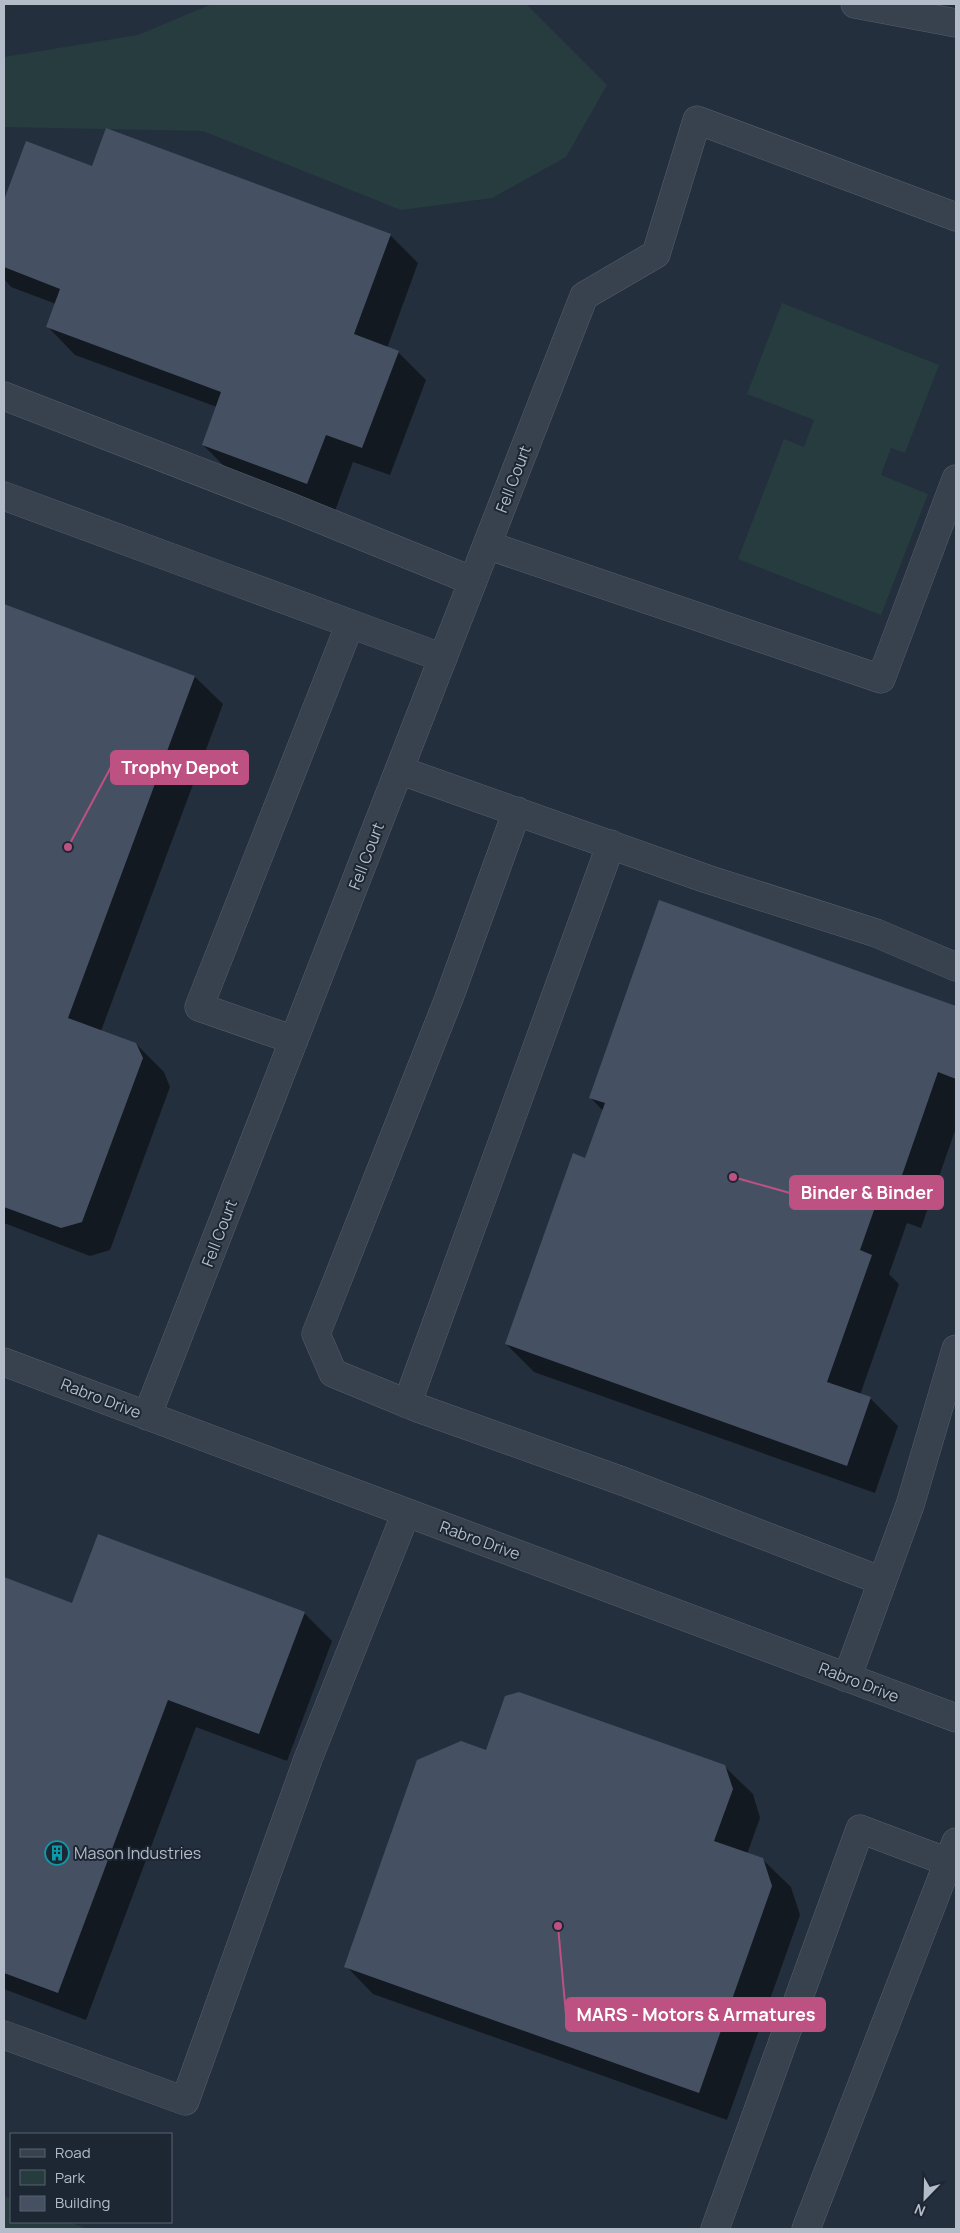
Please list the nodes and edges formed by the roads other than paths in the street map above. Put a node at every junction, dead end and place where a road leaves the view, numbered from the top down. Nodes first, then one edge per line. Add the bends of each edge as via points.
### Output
1 (855, 4) edge
2 (956, 23) edge
3 (956, 217) edge
4 (4, 396) edge
5 (956, 479) edge
6 (4, 496) edge
7 (487, 545) junction
8 (473, 581) junction
9 (350, 624) junction
10 (443, 658) junction
11 (399, 770) junction
12 (518, 811) junction
13 (611, 844) junction
14 (956, 966) edge
15 (294, 1040) junction
16 (956, 1348) edge
17 (4, 1362) edge
18 (407, 1404) junction
19 (147, 1416) junction
20 (406, 1513) junction
21 (882, 1581) junction
22 (848, 1678) junction
23 (956, 1718) edge
24 (952, 1852) edge
25 (4, 2035) edge
26 (715, 2229) edge
27 (806, 2229) edge

1 - 2 street
3 - 7 street, Fell Court via 697,120 656,254 584,296
4 - 8 street
5 - 7 street via 881,679
6 - 9 street
7 - 8 street, Fell Court
8 - 10 street, Fell Court
9 - 10 street
9 - 15 street via 199,1008
10 - 11 street, Fell Court
11 - 12 street
11 - 15 street, Fell Court
12 - 13 street
12 - 18 street via 449,998 316,1334 333,1373
13 - 14 street via 707,879 876,933
13 - 18 street
15 - 19 street, Fell Court
16 - 21 street via 910,1505
17 - 19 street, Rabro Drive
18 - 21 street via 625,1482
19 - 20 street, Rabro Drive
20 - 22 street, Rabro Drive
20 - 25 street via 308,1759 185,2101
21 - 22 street
22 - 23 street, Rabro Drive
24 - 26 street via 860,1829
24 - 27 street

